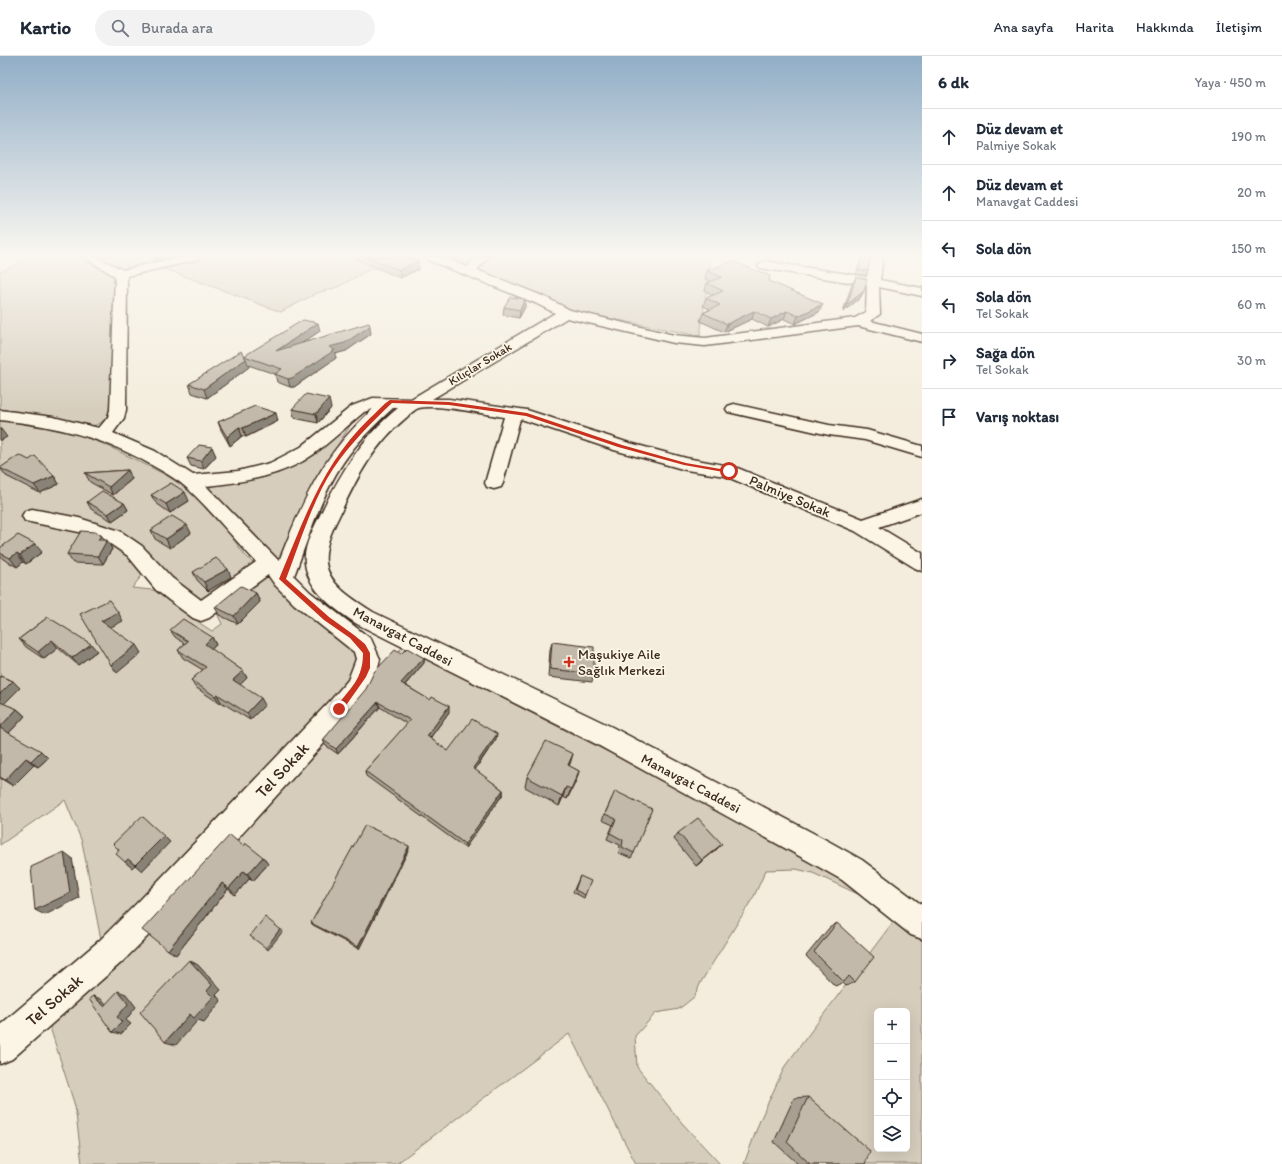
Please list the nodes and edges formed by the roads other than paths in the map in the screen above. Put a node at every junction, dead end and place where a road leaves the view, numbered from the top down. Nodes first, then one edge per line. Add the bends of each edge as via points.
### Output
1 (120, 309) edge
2 (557, 309) edge
3 (873, 309) edge
4 (565, 313) junction
5 (858, 322) junction
6 (922, 338) edge
7 (390, 402) junction
8 (415, 403) junction
9 (734, 409) dead end
10 (513, 413) junction
11 (0, 415) edge
12 (103, 434) junction
13 (922, 452) edge
14 (190, 481) junction
15 (494, 483) dead end
16 (922, 505) edge
17 (32, 516) dead end
18 (862, 526) junction
19 (922, 563) edge
20 (275, 571) junction
21 (922, 924) edge
22 (0, 1047) edge

1 - 12 street via 118,410 116,418
2 - 4 street
3 - 5 street via 873,314
4 - 5 street via 674,339 705,342
4 - 8 street, Kılıçlar Sokak
5 - 6 street
7 - 8 street
7 - 14 street via 374,403 358,409 308,451 276,467 238,477
7 - 20 street via 358,433 330,470
8 - 10 street, Palmiye Sokak via 449,404
8 - 21 street, Manavgat Caddesi via 382,431 360,459 340,490 328,517 316,552 316,564 325,585 336,597 371,621 603,735 820,852 852,870
9 - 13 street via 829,430 867,435
10 - 15 street
10 - 18 street, Palmiye Sokak via 527,415 620,446 686,464 729,471
11 - 12 street via 44,420
12 - 14 street
14 - 20 street, Tel Sokak
16 - 18 street
17 - 20 street via 109,534 133,549 165,585 201,612
18 - 19 street, Palmiye Sokak
20 - 22 street, Tel Sokak via 326,618 363,646 368,659 357,687 151,911 111,951

